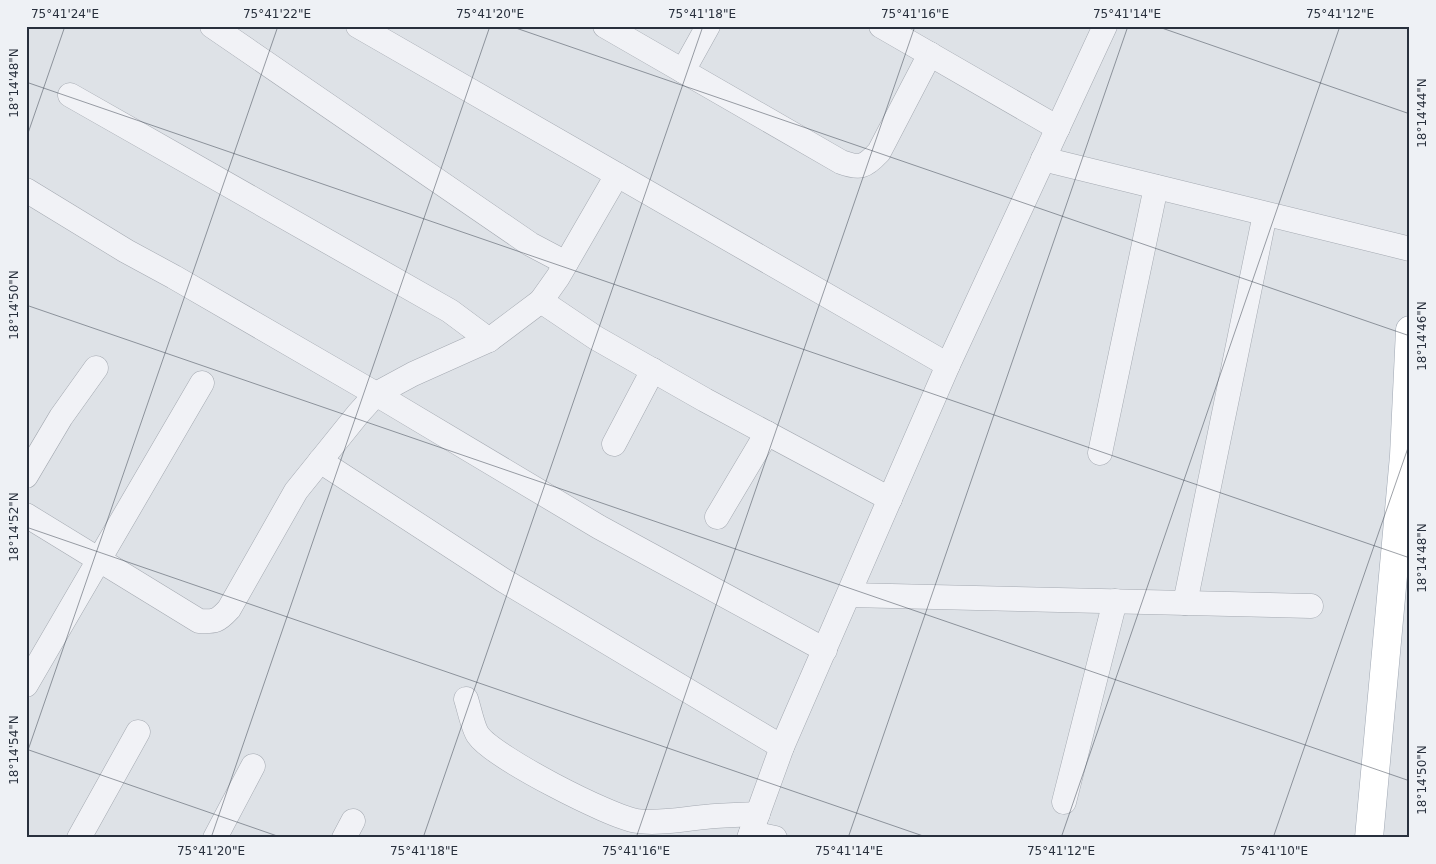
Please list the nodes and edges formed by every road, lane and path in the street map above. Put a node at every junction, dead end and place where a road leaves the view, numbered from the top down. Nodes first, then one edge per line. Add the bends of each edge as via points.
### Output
1 (212, 26) edge
2 (358, 26) edge
3 (605, 26) edge
4 (708, 26) edge
5 (881, 26) edge
6 (1105, 26) edge
7 (930, 54) junction
8 (683, 71) junction
9 (70, 95) dead end
10 (1058, 128) junction
11 (1044, 159) junction
12 (618, 175) junction
13 (1156, 187) junction
14 (26, 190) edge
15 (1265, 214) junction
16 (1410, 250) edge
17 (566, 263) junction
18 (541, 301) junction
19 (1410, 330) edge
20 (489, 340) junction
21 (948, 365) junction
22 (96, 368) dead end
23 (653, 370) junction
24 (202, 383) dead end
25 (376, 394) junction
26 (767, 434) junction
27 (614, 444) dead end
28 (1100, 454) dead end
29 (320, 461) junction
30 (26, 476) edge
31 (890, 499) junction
32 (26, 515) edge
33 (717, 517) dead end
34 (100, 560) junction
35 (849, 595) junction
36 (1115, 601) junction
37 (1185, 603) junction
38 (1311, 606) dead end
39 (825, 650) junction
40 (26, 685) edge
41 (466, 699) dead end
42 (138, 732) dead end
43 (782, 747) junction
44 (254, 766) dead end
45 (1064, 802) dead end
46 (753, 828) edge
47 (78, 838) edge
48 (215, 838) edge
49 (775, 838) edge
50 (1369, 838) edge

1 - 17 street via 530,244
2 - 12 street
3 - 8 street
4 - 8 street
5 - 7 street
6 - 10 street
7 - 8 street via 879,152 869,163 855,167
7 - 10 street
9 - 20 street via 450,311
10 - 11 street
11 - 13 street
11 - 21 street
12 - 17 street
12 - 21 street
13 - 15 street
13 - 28 street
14 - 25 street
15 - 16 street
15 - 37 street
17 - 18 street
18 - 20 street
18 - 23 street via 596,338
19 - 50 main road via 1404,456
20 - 25 street
21 - 31 street
22 - 30 street via 61,417
23 - 26 street
23 - 27 street
24 - 34 street
25 - 29 street
25 - 39 street via 599,527
26 - 31 street
26 - 33 street
29 - 34 street via 296,492 229,609 220,618 199,621
29 - 43 street via 503,580
31 - 35 street
32 - 34 street
34 - 40 street
35 - 36 street
35 - 39 street
36 - 37 street
36 - 45 street
37 - 38 street
39 - 43 street
41 - 46 street via 477,734 490,747 534,774 611,812 651,822 708,816
42 - 47 street
43 - 46 street
44 - 48 street
46 - 49 street

